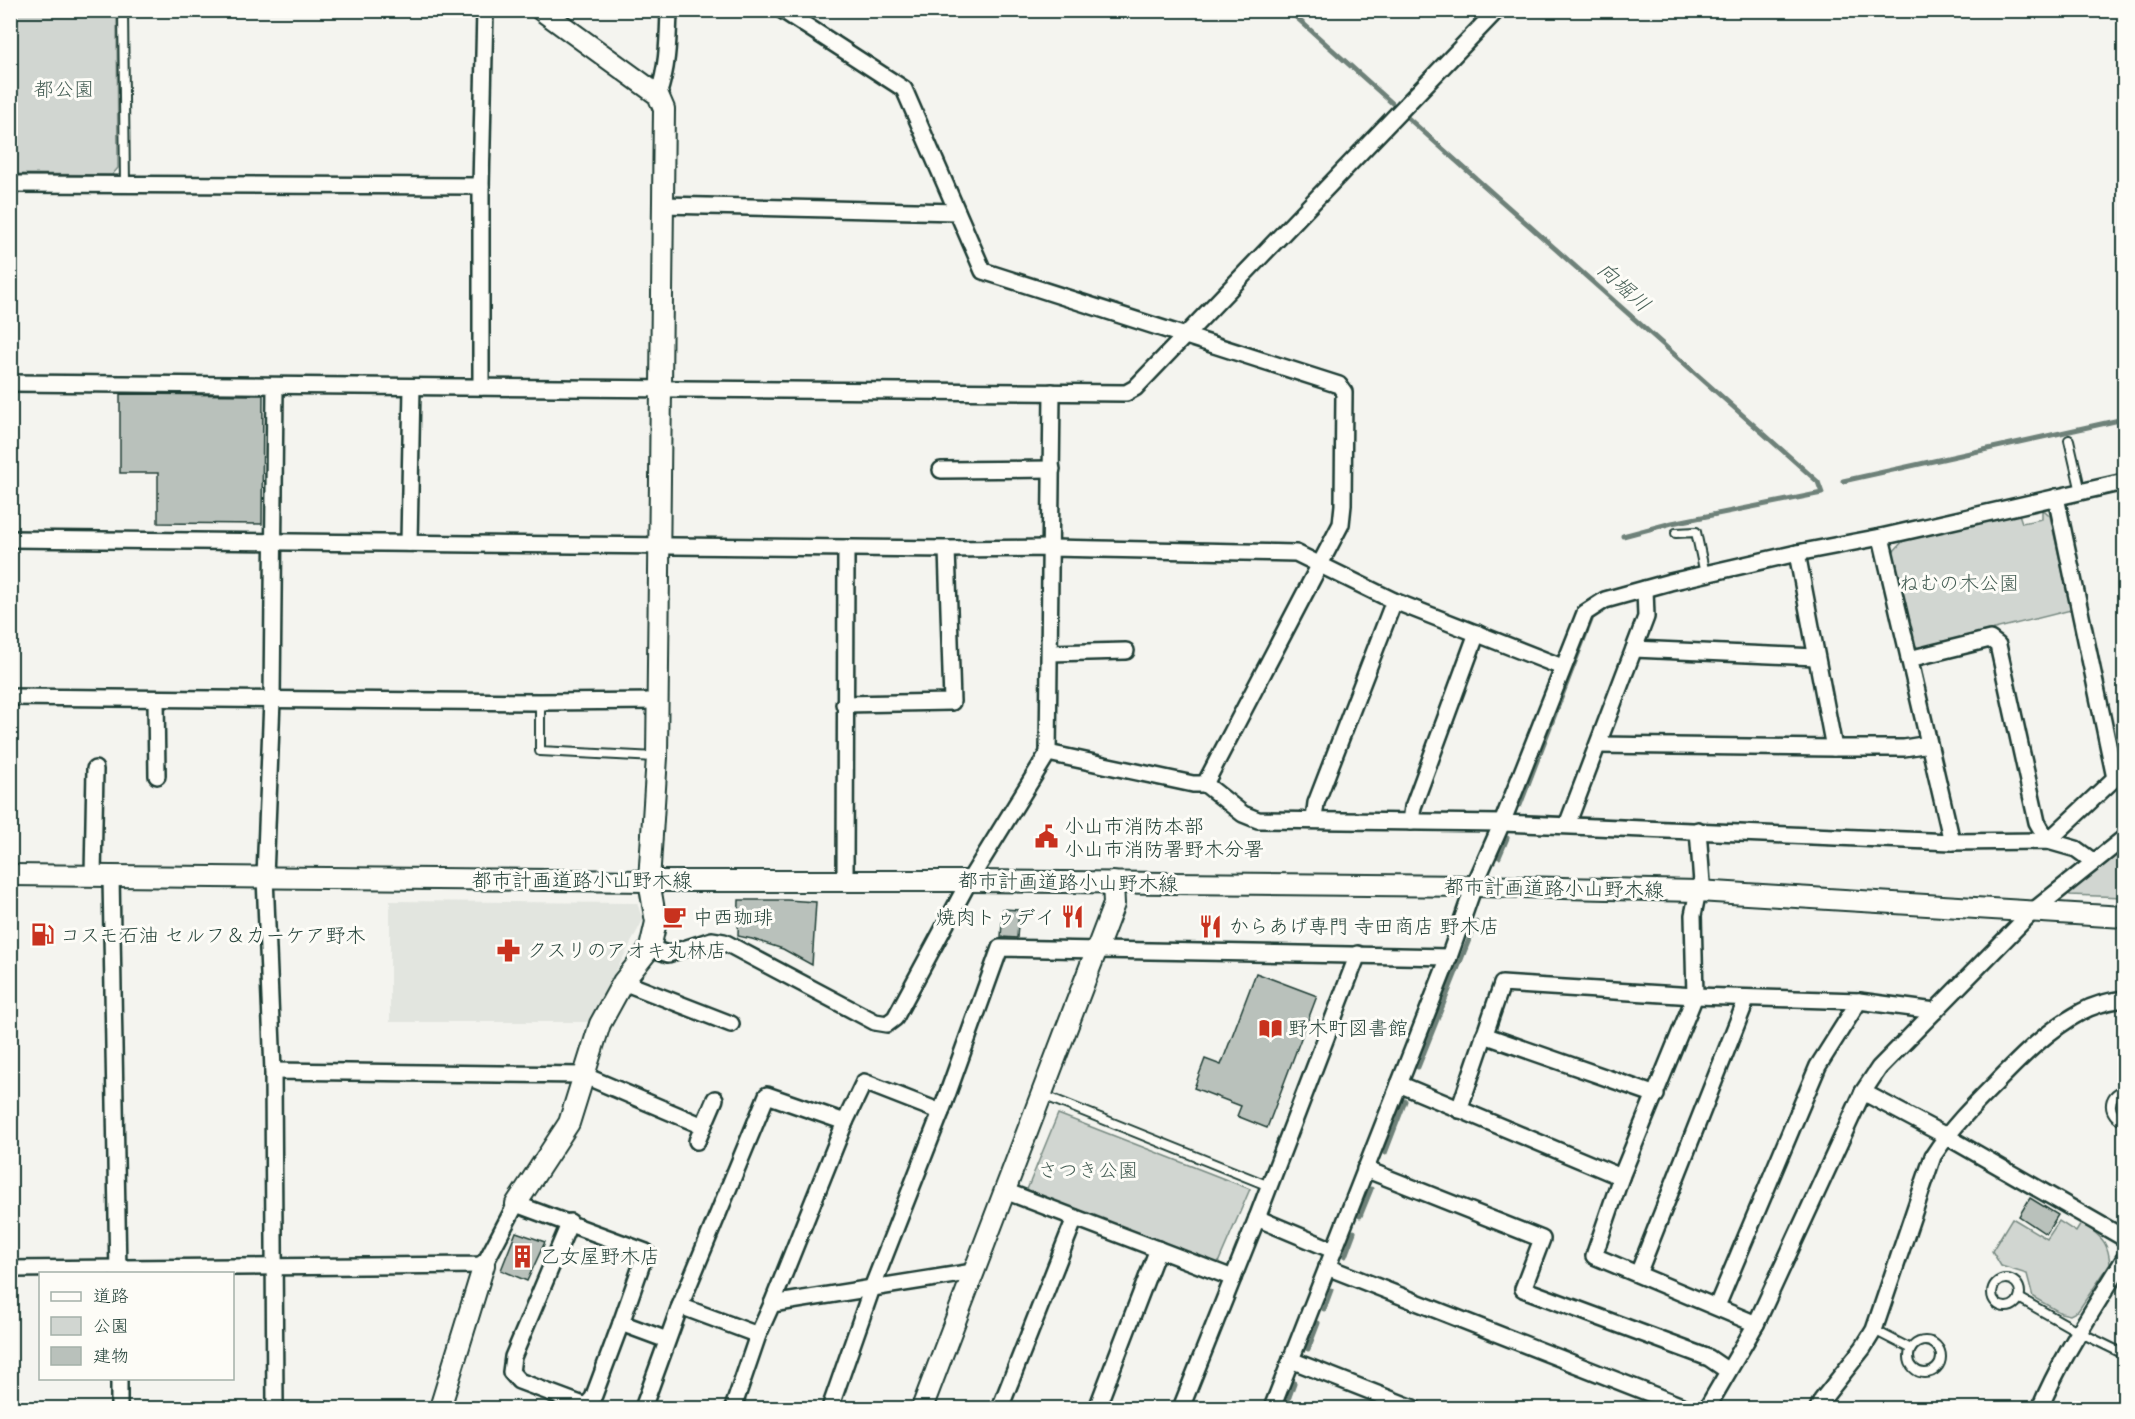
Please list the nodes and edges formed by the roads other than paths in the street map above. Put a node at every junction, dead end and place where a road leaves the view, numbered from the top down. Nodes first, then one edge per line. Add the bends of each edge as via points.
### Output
1 (123, 10) edge
2 (485, 10) edge
3 (541, 10) edge
4 (669, 10) edge
5 (782, 10) edge
6 (1497, 10) edge
7 (658, 95) junction
8 (10, 184) edge
9 (125, 184) junction
10 (481, 186) junction
11 (663, 206) junction
12 (957, 212) junction
13 (1185, 335) junction
14 (10, 383) edge
15 (275, 387) junction
16 (412, 387) junction
17 (481, 387) junction
18 (660, 389) junction
19 (1052, 392) junction
20 (2069, 440) dead end
21 (941, 470) dead end
22 (1052, 470) junction
23 (2124, 482) edge
24 (2081, 492) junction
25 (2056, 497) junction
26 (1676, 533) dead end
27 (1881, 537) junction
28 (10, 539) edge
29 (273, 543) junction
30 (409, 543) junction
31 (659, 546) junction
32 (1051, 548) junction
33 (846, 549) junction
34 (947, 549) junction
35 (1797, 553) junction
36 (1319, 563) junction
37 (1705, 574) junction
38 (1645, 589) junction
39 (1394, 601) junction
40 (1477, 633) junction
41 (1634, 649) junction
42 (1126, 651) dead end
43 (1050, 653) junction
44 (1816, 657) junction
45 (1909, 659) junction
46 (1562, 667) junction
47 (10, 697) edge
48 (156, 699) junction
49 (272, 700) junction
50 (658, 701) junction
51 (540, 702) junction
52 (844, 704) junction
53 (1929, 744) junction
54 (1598, 745) junction
55 (1834, 748) junction
56 (1048, 753) junction
57 (657, 757) junction
58 (95, 769) dead end
59 (2120, 775) edge
60 (157, 776) dead end
61 (1205, 784) junction
62 (1314, 819) junction
63 (1410, 822) junction
64 (1502, 823) junction
65 (1567, 825) junction
66 (1698, 830) junction
67 (2124, 838) edge
68 (1952, 842) junction
69 (2048, 842) junction
70 (2094, 862) junction
71 (10, 875) edge
72 (102, 876) junction
73 (265, 877) junction
74 (845, 880) junction
75 (649, 881) junction
76 (969, 881) junction
77 (1113, 882) junction
78 (1474, 886) junction
79 (1698, 891) junction
80 (2033, 911) junction
81 (2124, 916) edge
82 (650, 948) junction
83 (1097, 950) junction
84 (1358, 954) junction
85 (1449, 957) junction
86 (623, 982) junction
87 (1695, 996) junction
88 (1746, 998) junction
89 (2124, 999) edge
90 (1860, 1001) junction
91 (1935, 1011) junction
92 (731, 1024) dead end
93 (1484, 1035) junction
94 (273, 1071) junction
95 (583, 1075) junction
96 (1398, 1084) junction
97 (2124, 1090) edge
98 (1863, 1092) junction
99 (1042, 1095) junction
100 (1656, 1095) junction
101 (715, 1099) dead end
102 (1459, 1110) junction
103 (941, 1112) junction
104 (2124, 1121) edge
105 (845, 1122) junction
106 (703, 1126) junction
107 (1946, 1136) junction
108 (697, 1141) dead end
109 (1365, 1169) junction
110 (1621, 1177) junction
111 (1269, 1186) junction
112 (1005, 1191) junction
113 (516, 1204) junction
114 (1075, 1218) junction
115 (1257, 1218) junction
116 (570, 1222) junction
117 (2124, 1238) edge
118 (1158, 1249) junction
119 (1333, 1250) junction
120 (2124, 1259) edge
121 (484, 1265) junction
122 (274, 1266) junction
123 (1327, 1267) junction
124 (10, 1269) edge
125 (118, 1271) edge
126 (973, 1272) junction
127 (1638, 1274) junction
128 (1233, 1278) junction
129 (872, 1288) junction
130 (2019, 1298) dead end
131 (772, 1304) junction
132 (680, 1306) junction
133 (1717, 1306) junction
134 (621, 1323) junction
135 (1756, 1324) junction
136 (1874, 1330) junction
137 (2079, 1332) junction
138 (758, 1335) junction
139 (667, 1340) junction
140 (1911, 1349) junction
141 (2124, 1354) edge
142 (1291, 1360) junction
143 (1728, 1371) junction
144 (119, 1380) edge
145 (120, 1408) edge
146 (275, 1408) edge
147 (440, 1408) edge
148 (643, 1408) edge
149 (733, 1408) edge
150 (830, 1408) edge
151 (922, 1408) edge
152 (1000, 1408) edge
153 (1097, 1408) edge
154 (1180, 1408) edge
155 (1272, 1408) edge
156 (1413, 1408) edge
157 (1687, 1408) edge
158 (1707, 1408) edge
159 (1818, 1408) edge
160 (2040, 1408) edge

1 - 9 lane
2 - 10 street
3 - 7 street
4 - 7 street via 667,62
5 - 12 street via 904,89
6 - 13 street
7 - 11 street via 664,109
8 - 9 street
9 - 10 street
10 - 17 street
11 - 12 street
11 - 18 street
12 - 13 street via 983,272
13 - 19 street via 1126,393
13 - 36 street via 1339,385 1344,392 1341,524
14 - 15 street
15 - 16 street
15 - 29 street
16 - 17 street
16 - 30 street
17 - 18 street
18 - 19 street
18 - 31 street
19 - 22 street
20 - 24 lane
21 - 22 street
22 - 32 street
23 - 24 street
24 - 25 street
25 - 27 street
25 - 59 street
26 - 37 lane via 1696,532
27 - 35 street
27 - 45 street
28 - 29 street
29 - 30 street
29 - 49 street
30 - 31 street
31 - 33 street
31 - 50 street
32 - 34 street
32 - 36 street via 1296,553
32 - 43 street
33 - 34 street
33 - 52 street
34 - 52 street via 952,702
35 - 37 street
35 - 44 street
36 - 39 street
36 - 61 street
37 - 38 street
38 - 41 street via 1646,617
38 - 46 street via 1605,600 1585,613
39 - 40 street
39 - 62 street via 1316,803
40 - 46 street
40 - 63 street
41 - 44 street
41 - 54 street
42 - 43 street
43 - 56 street
44 - 55 street
45 - 53 street
45 - 69 street via 1990,639 1998,645 2037,822
46 - 64 street
47 - 48 street
48 - 49 street
48 - 60 street
49 - 51 street
49 - 73 street
50 - 51 street
50 - 57 street
51 - 57 lane via 540,751
52 - 74 street
53 - 55 street
53 - 68 street
54 - 55 street
54 - 65 street
56 - 61 street
56 - 76 street
57 - 75 street
58 - 72 street
59 - 69 street
61 - 62 street via 1243,814 1258,820
62 - 63 street
63 - 64 street
64 - 65 street
64 - 78 street
65 - 66 street
66 - 68 street
66 - 79 street via 1702,883
67 - 70 street
68 - 69 street
69 - 70 street via 2076,849
70 - 80 street
71 - 72 street, 都市計画道路小山野木線
72 - 73 street, 都市計画道路小山野木線
72 - 125 street
73 - 75 street, 都市計画道路小山野木線
73 - 94 street
74 - 75 street, 都市計画道路小山野木線
74 - 76 street, 都市計画道路小山野木線
75 - 82 street via 656,922
76 - 77 street, 都市計画道路小山野木線
76 - 82 street via 895,1018 886,1024 875,1022 724,942 712,940 668,954
77 - 78 street, 都市計画道路小山野木線
77 - 83 street via 1114,904
78 - 79 street, 都市計画道路小山野木線
78 - 85 street
79 - 80 street, 都市計画道路小山野木線
79 - 87 street via 1693,915
80 - 81 street, 都市計画道路小山野木線
80 - 91 street
82 - 86 street
83 - 84 street
83 - 99 street
83 - 103 street via 1000,948
84 - 85 street
84 - 111 street
85 - 96 street
86 - 92 street
86 - 95 street via 600,1024
87 - 88 street
87 - 93 street via 1502,984
87 - 100 street
88 - 90 street
88 - 127 street
89 - 107 street via 2103,1002 2054,1029
90 - 91 street
90 - 133 street via 1818,1066
91 - 98 street via 1879,1068
93 - 100 street
93 - 102 street
94 - 95 street
94 - 122 street
95 - 106 street
95 - 113 street via 569,1124
96 - 102 street
96 - 109 street
97 - 104 lane via 2111,1103 2112,1114
98 - 107 street
98 - 135 street
99 - 111 lane
99 - 112 street
100 - 110 street
101 - 106 street
102 - 110 street
103 - 105 street via 864,1082
103 - 129 street
105 - 131 street
105 - 132 street via 767,1095
106 - 108 street
107 - 117 street
107 - 136 street via 1933,1156
109 - 119 street
109 - 143 street via 1542,1239 1523,1289 1709,1358
110 - 127 street via 1594,1256
111 - 115 street
112 - 114 street
112 - 126 street
113 - 116 street
113 - 121 street
114 - 118 street
114 - 152 street
115 - 119 street
115 - 128 street
116 - 134 street via 646,1252
116 - 134 street via 513,1357 511,1372 519,1381 586,1406 593,1398
118 - 128 street
118 - 153 street
119 - 123 street
120 - 137 street
121 - 122 street
121 - 147 street
122 - 125 street
122 - 146 street
123 - 142 street
123 - 157 street
124 - 125 street
126 - 129 street
126 - 151 street
127 - 133 street
128 - 154 street
129 - 131 street
129 - 150 street
130 - 137 lane
131 - 138 street
132 - 138 street
132 - 139 street
133 - 135 street
134 - 139 street
135 - 143 street
136 - 140 lane
136 - 159 street
137 - 141 lane
137 - 160 street
138 - 149 street
139 - 148 street
140 - 140 lane via 1919,1342 1930,1342 1939,1348 1940,1363 1929,1372 1919,1371 1910,1360
142 - 155 street
142 - 156 street
143 - 158 street
144 - 145 street

